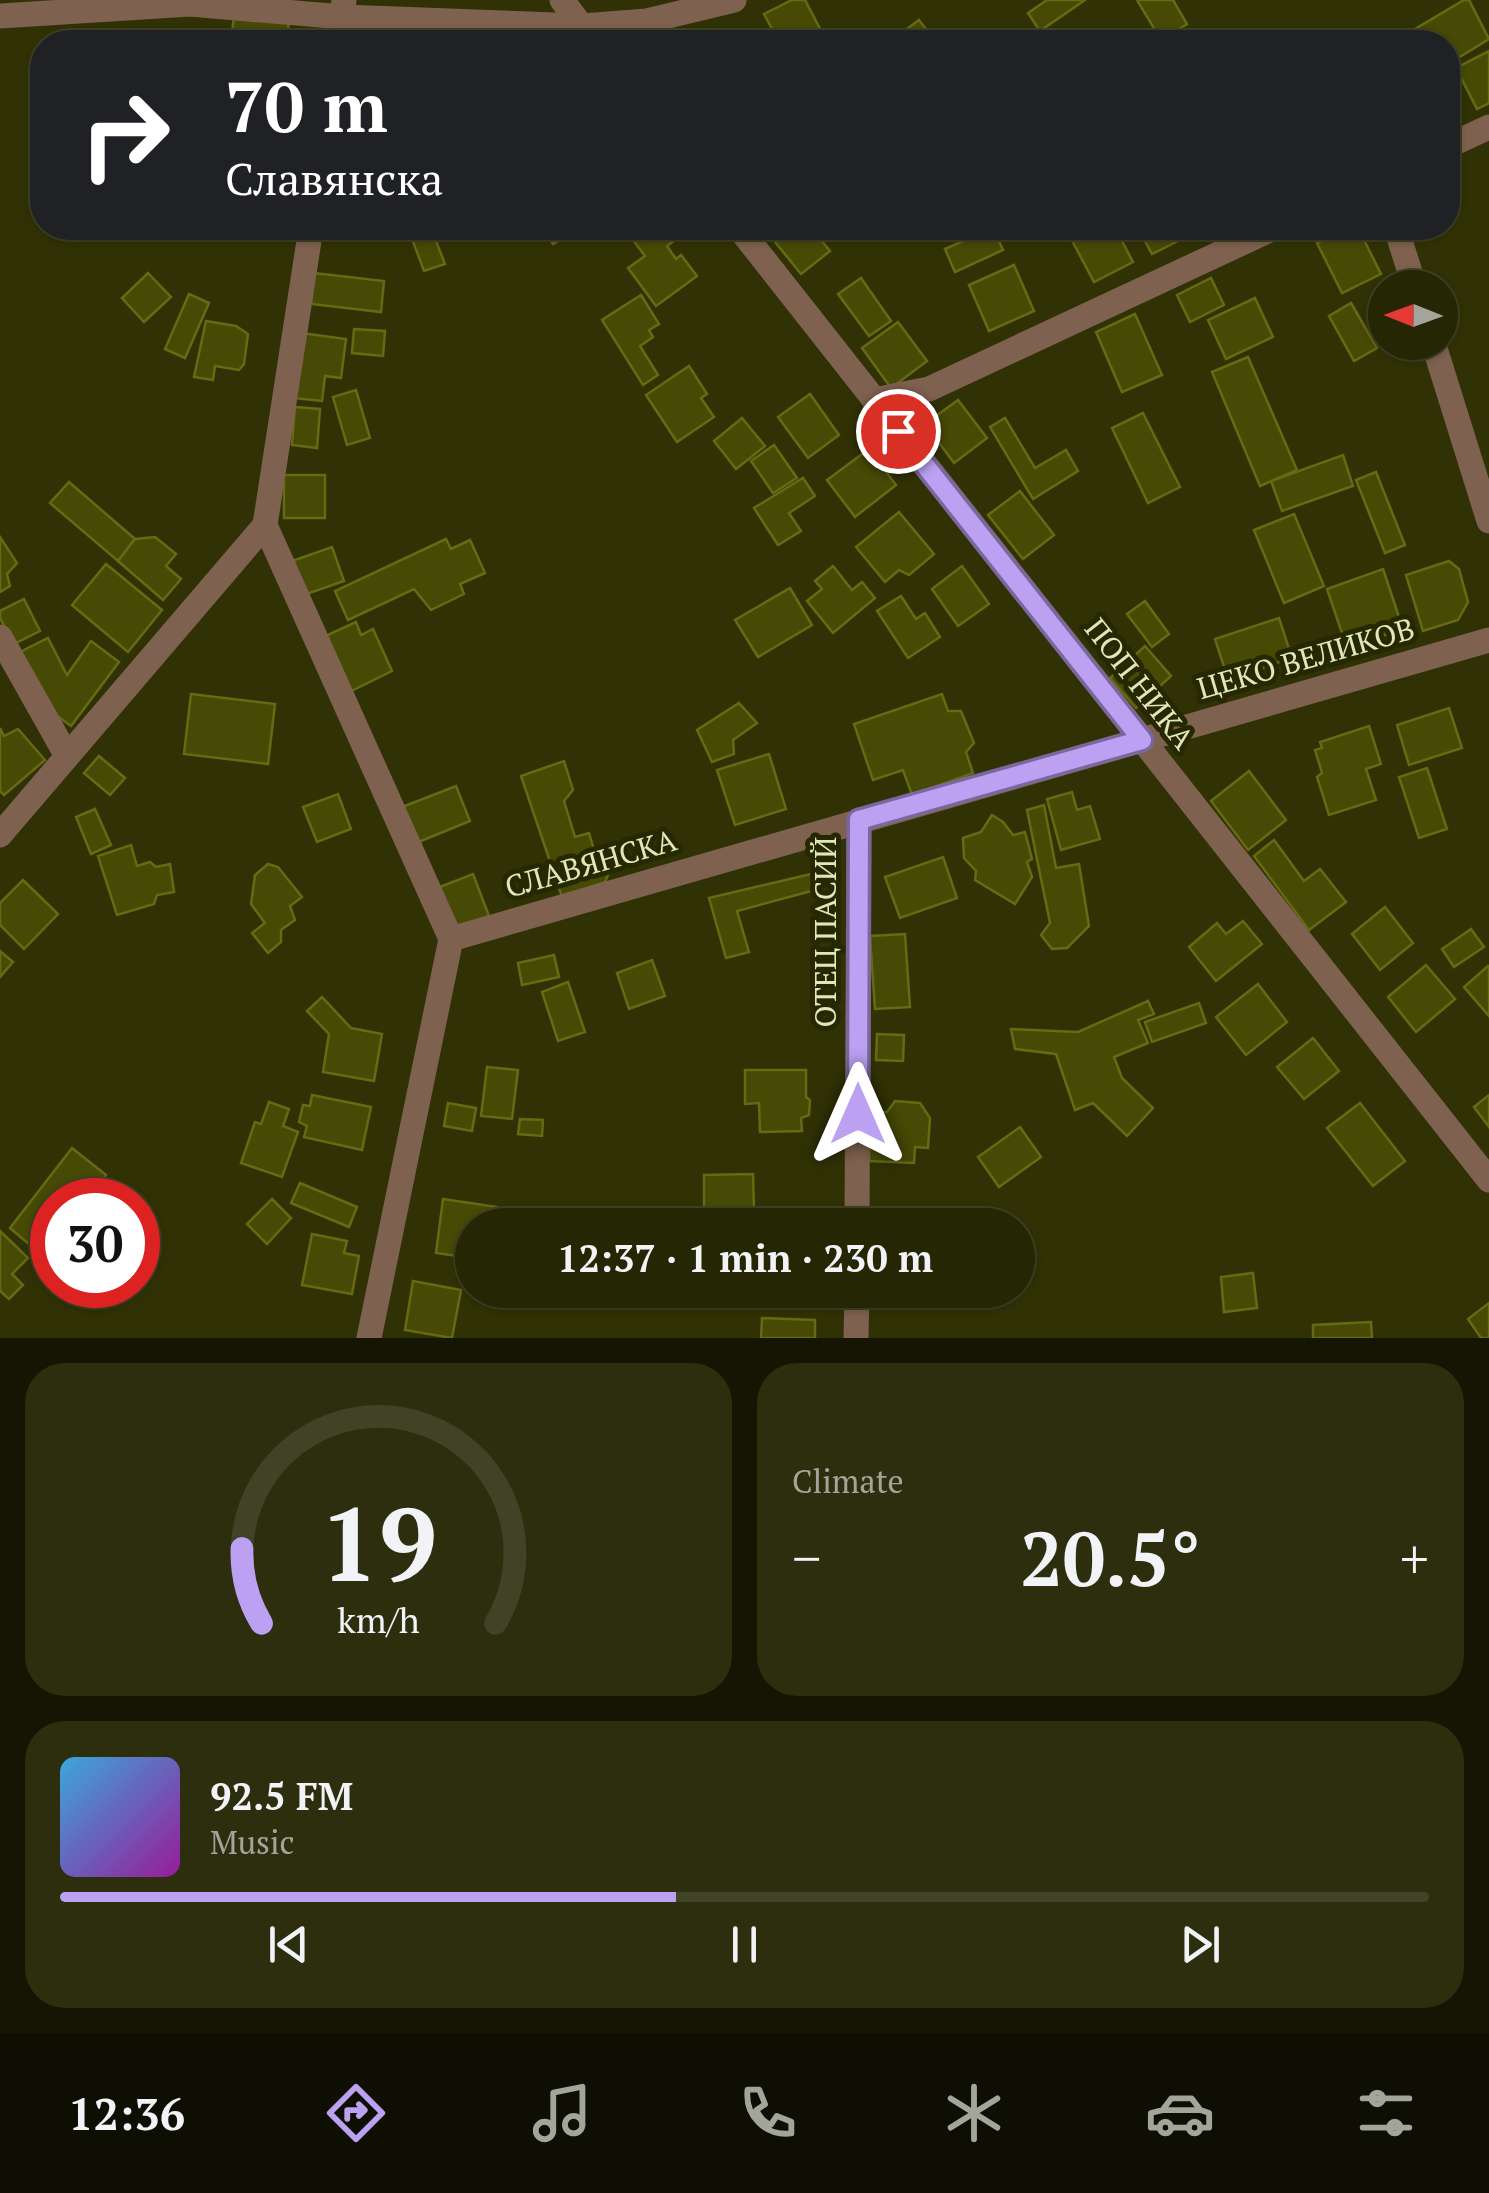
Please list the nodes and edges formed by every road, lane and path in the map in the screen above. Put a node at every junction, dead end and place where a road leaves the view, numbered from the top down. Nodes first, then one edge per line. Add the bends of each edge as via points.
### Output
1 (734, 0) edge
2 (0, 16) edge
3 (342, 20) edge
4 (577, 20) edge
5 (1489, 126) edge
6 (1460, 140) edge
7 (309, 240) edge
8 (748, 240) edge
9 (1248, 240) edge
10 (1400, 240) edge
11 (1409, 270) edge
12 (1439, 360) edge
13 (874, 400) junction
14 (1489, 521) edge
15 (265, 525) junction
16 (0, 637) edge
17 (1489, 640) edge
18 (1142, 740) junction
19 (67, 756) junction
20 (859, 820) junction
21 (0, 835) edge
22 (451, 939) junction
23 (1489, 1180) edge
24 (857, 1208) edge
25 (857, 1308) edge
26 (369, 1338) edge
27 (856, 1338) edge

1 - 4 street via 647,21
2 - 3 street via 190,4
3 - 4 street
5 - 6 street
7 - 15 street
8 - 13 street, ПОП НИКА
9 - 13 street via 929,389
10 - 11 street
12 - 14 street
13 - 18 street, ПОП НИКА
15 - 19 street
15 - 22 street
16 - 19 street
17 - 18 street, ЦЕКО ВЕЛИКОВ
18 - 20 street, СЛАВЯНСКА
18 - 23 street, ПОП НИКА
19 - 21 street
20 - 22 street, СЛАВЯНСКА
20 - 24 street, ОТЕЦ ПАСИЙ
22 - 26 street
25 - 27 street

